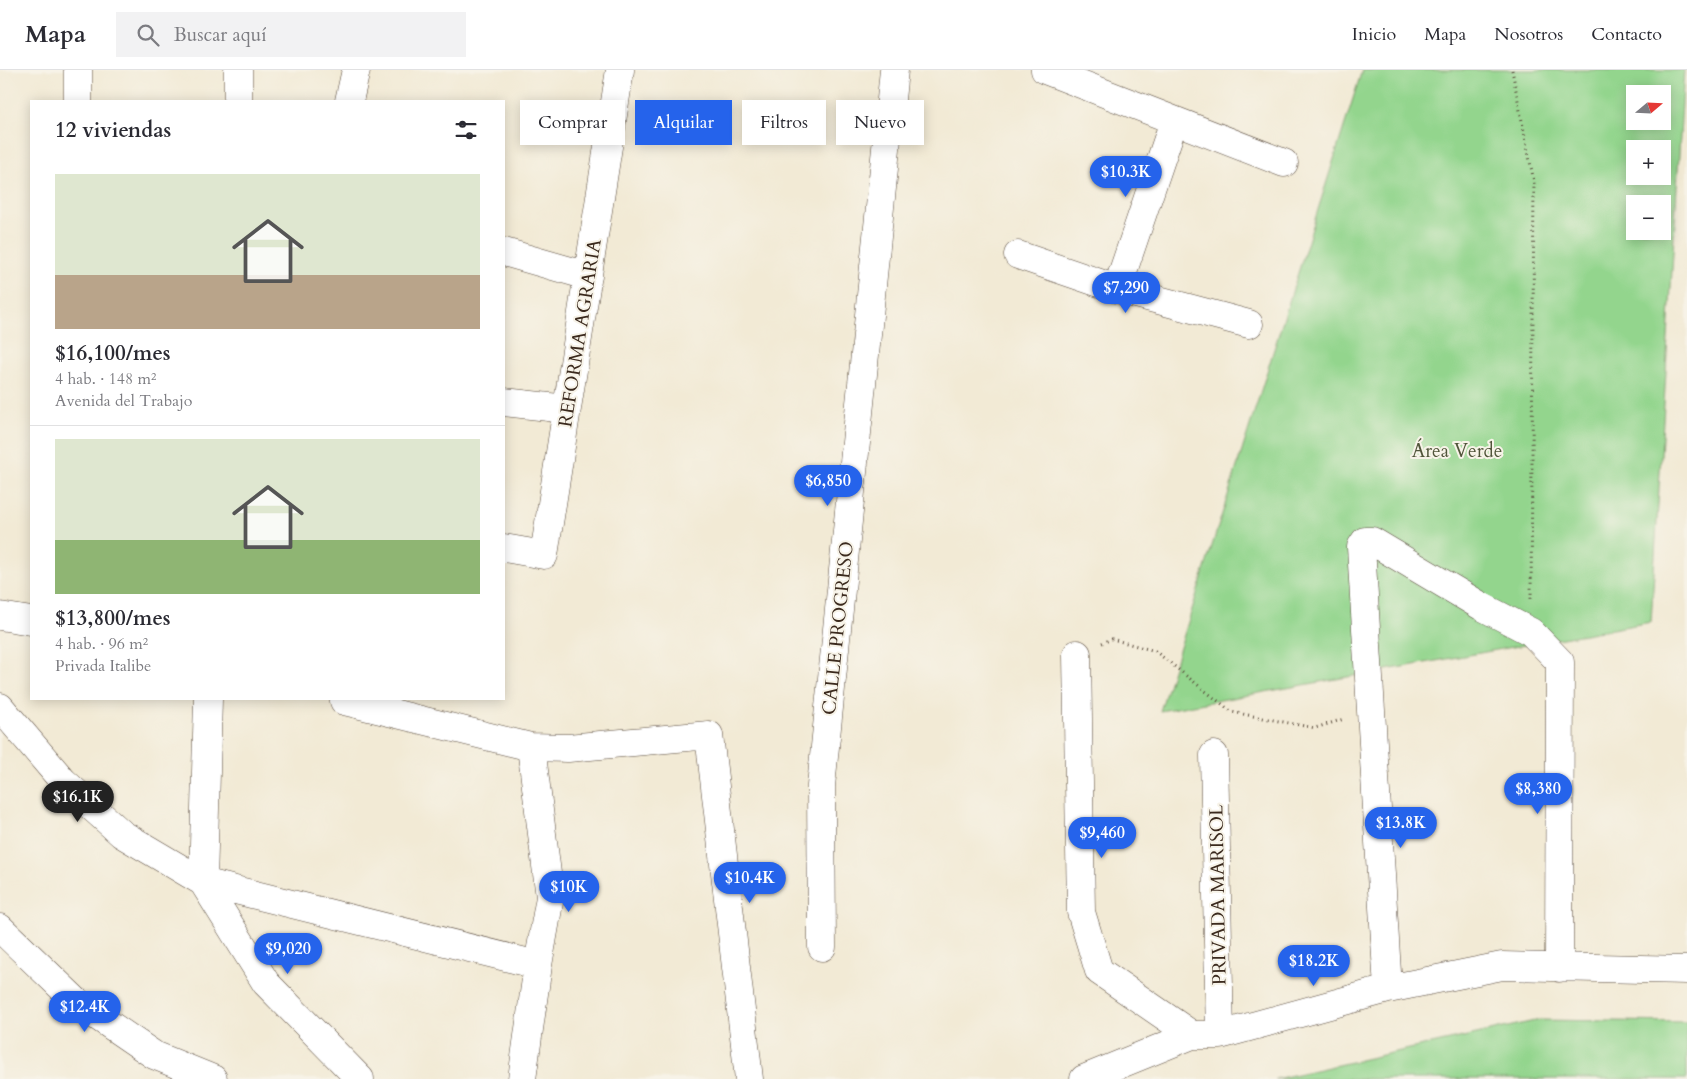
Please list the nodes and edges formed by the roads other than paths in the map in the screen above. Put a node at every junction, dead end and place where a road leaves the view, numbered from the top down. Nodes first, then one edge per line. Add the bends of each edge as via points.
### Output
1 (78, 70) edge
2 (238, 70) edge
3 (356, 70) edge
4 (620, 70) edge
5 (894, 70) edge
6 (1045, 70) edge
7 (78, 100) edge
8 (238, 100) edge
9 (349, 100) edge
10 (1174, 121) junction
11 (1284, 163) dead end
12 (505, 252) edge
13 (1018, 255) dead end
14 (588, 276) junction
15 (1117, 289) junction
16 (1249, 324) dead end
17 (505, 402) edge
18 (567, 409) junction
19 (505, 548) edge
20 (0, 616) edge
21 (30, 621) edge
22 (1077, 654) road end
23 (208, 700) edge
24 (344, 702) dead end
25 (0, 707) edge
26 (531, 747) junction
27 (1214, 755) dead end
28 (203, 882) junction
29 (0, 928) edge
30 (822, 947) dead end
31 (538, 965) junction
32 (1559, 968) junction
33 (1687, 970) edge
34 (1388, 989) junction
35 (1192, 1035) junction
36 (1220, 1035) junction
37 (213, 1079) edge
38 (360, 1079) edge
39 (522, 1079) edge
40 (749, 1079) edge
41 (1084, 1079) edge

1 - 7 street
2 - 8 street
3 - 9 street
4 - 14 street, REFORMA AGRARIA
5 - 30 street, CALLE PROGRESO via 821,786
6 - 10 street
10 - 11 street
10 - 15 street
12 - 14 street
13 - 15 street
14 - 18 street, REFORMA AGRARIA
15 - 16 street
17 - 18 street
18 - 19 street, REFORMA AGRARIA via 544,555
20 - 21 street
22 - 35 street via 1082,912 1099,971
23 - 28 street
24 - 26 street
25 - 28 street via 63,781 122,834
26 - 31 street via 550,896
26 - 40 street via 568,748 708,734
27 - 36 street, PRIVADA MARISOL
28 - 31 street
28 - 38 street via 266,983
29 - 37 street via 78,1002 154,1056
31 - 39 street
32 - 33 street
32 - 34 street via 1502,966
32 - 34 street via 1560,662 1531,632 1480,606 1372,541 1365,541 1361,547
34 - 36 street
35 - 36 street
35 - 41 street

